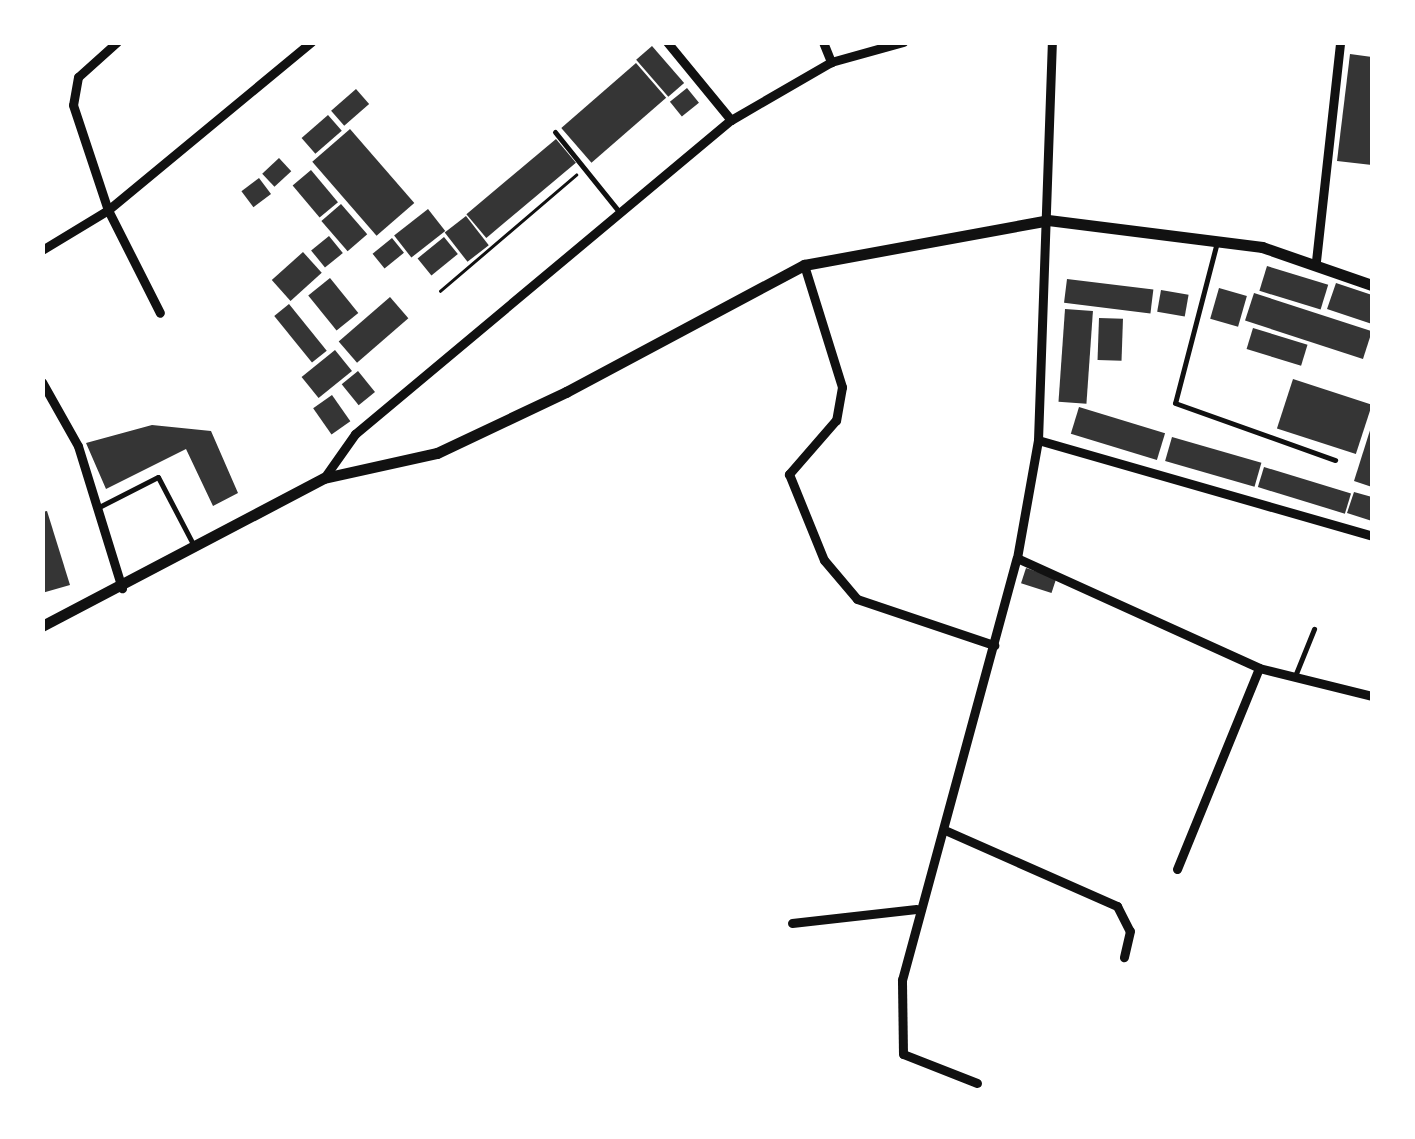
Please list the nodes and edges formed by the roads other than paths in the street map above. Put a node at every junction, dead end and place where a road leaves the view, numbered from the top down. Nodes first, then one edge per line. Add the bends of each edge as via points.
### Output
1 (117, 42) edge
2 (311, 42) edge
3 (667, 42) edge
4 (823, 42) edge
5 (903, 42) edge
6 (1052, 42) edge
7 (1340, 42) edge
8 (831, 62) junction
9 (731, 120) junction
10 (554, 132) dead end
11 (618, 208) junction
12 (108, 210) junction
13 (1048, 220) junction
14 (1218, 240) junction
15 (42, 250) edge
16 (1316, 261) junction
17 (804, 264) junction
18 (1372, 285) edge
19 (160, 313) dead end
20 (42, 382) edge
21 (1038, 440) junction
22 (1335, 460) dead end
23 (324, 478) junction
24 (98, 507) junction
25 (1372, 536) edge
26 (196, 548) junction
27 (1017, 558) junction
28 (122, 588) junction
29 (42, 626) edge
30 (1314, 630) dead end
31 (994, 645) junction
32 (1258, 668) junction
33 (1294, 678) junction
34 (1372, 696) edge
35 (947, 832) junction
36 (1178, 869) dead end
37 (916, 910) junction
38 (792, 922) dead end
39 (1124, 958) dead end
40 (977, 1083) dead end

1 - 12 street via 71,90
2 - 12 street
3 - 9 street
4 - 8 street
5 - 8 street
6 - 13 street
7 - 16 street
8 - 9 street
9 - 11 street
10 - 11 lane
11 - 23 street via 355,434
12 - 15 street
12 - 19 street
13 - 14 street
13 - 17 street
13 - 21 street
14 - 16 street
14 - 22 lane via 1175,403
16 - 18 street
17 - 23 street via 437,452
17 - 31 street via 842,387 836,420 789,474 824,560 857,599
20 - 24 street
21 - 25 street
21 - 27 street
23 - 26 street
24 - 26 lane via 158,477
24 - 28 street
26 - 28 street
27 - 31 street
27 - 32 street
28 - 29 street
30 - 33 lane
31 - 35 street
32 - 33 street
32 - 36 street
33 - 34 street
35 - 37 street
35 - 39 street via 1117,906 1130,931
37 - 38 street
37 - 40 street via 900,1047

